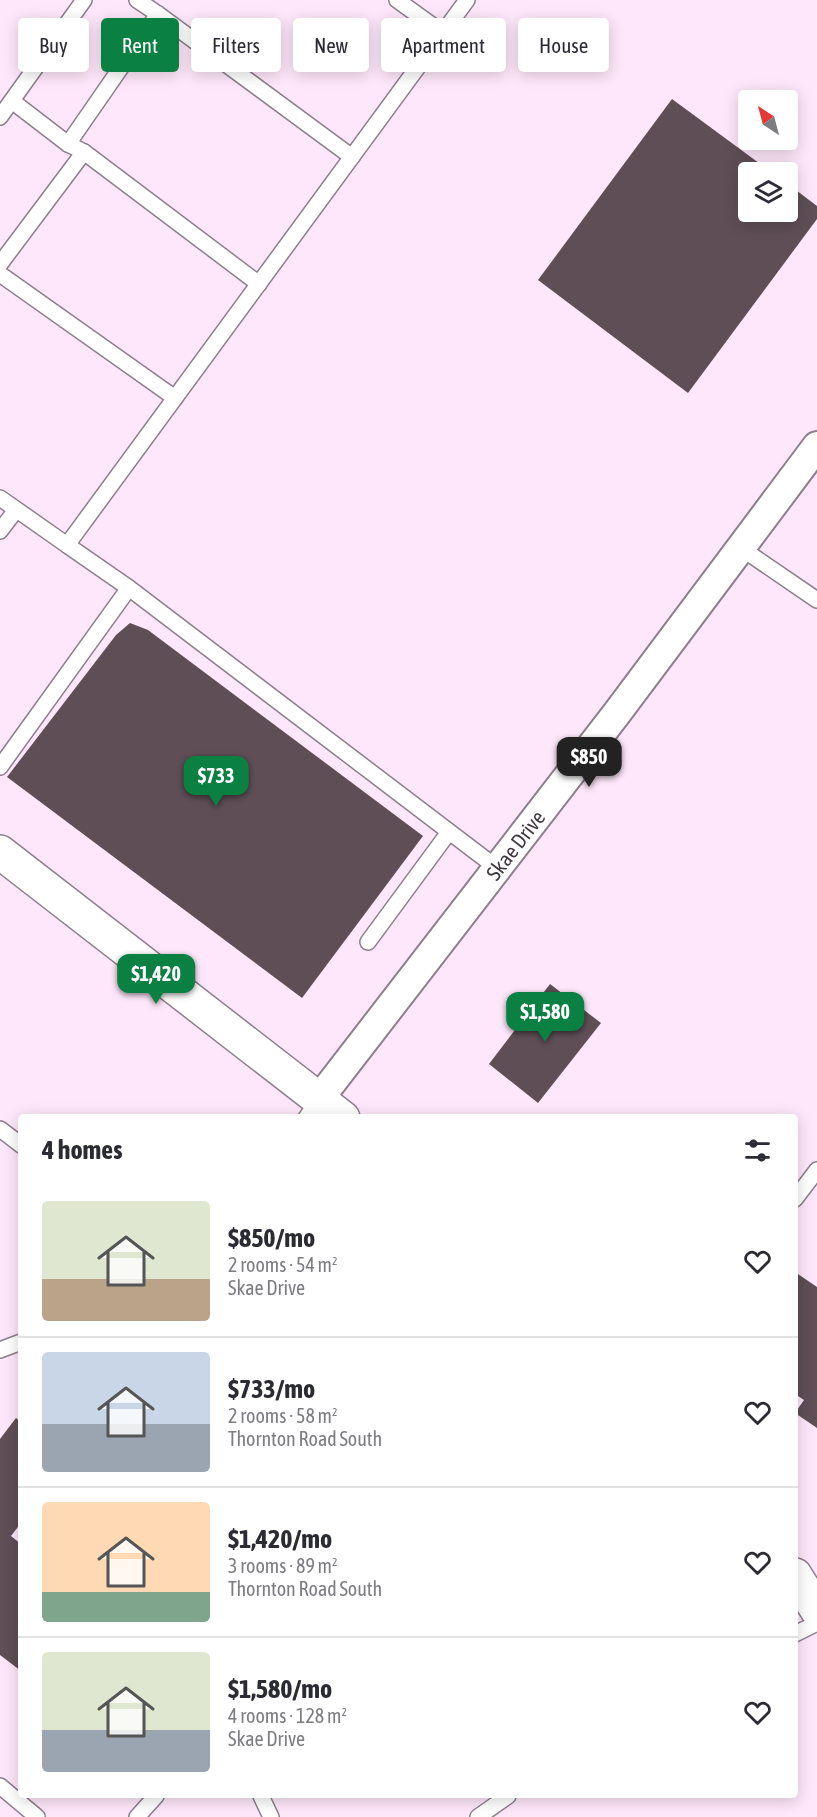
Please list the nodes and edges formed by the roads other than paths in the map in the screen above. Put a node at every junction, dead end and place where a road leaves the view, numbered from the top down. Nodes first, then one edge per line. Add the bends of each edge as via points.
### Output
1 (84, 0) edge
2 (137, 0) edge
3 (397, 0) edge
4 (467, 0) edge
5 (158, 14) junction
6 (422, 18) edge
7 (454, 18) edge
8 (414, 72) edge
9 (12, 100) junction
10 (0, 117) edge
11 (68, 144) junction
12 (84, 152) junction
13 (352, 157) junction
14 (0, 264) edge
15 (0, 274) edge
16 (259, 284) junction
17 (175, 398) junction
18 (817, 446) edge
19 (0, 498) edge
20 (16, 510) junction
21 (0, 531) edge
22 (67, 545) junction
23 (741, 548) junction
24 (129, 588) junction
25 (817, 600) edge
26 (0, 766) edge
27 (450, 832) junction
28 (0, 852) edge
29 (498, 868) junction
30 (368, 942) dead end
31 (323, 1111) edge
32 (0, 1129) edge
33 (18, 1143) edge
34 (817, 1170) edge
35 (798, 1195) edge
36 (18, 1343) edge
37 (0, 1350) edge
38 (798, 1580) edge
39 (817, 1610) edge
40 (817, 1623) edge
41 (798, 1632) edge
42 (0, 1786) edge
43 (154, 1798) edge
44 (262, 1798) edge
45 (505, 1798) edge
46 (38, 1817) edge
47 (137, 1817) edge
48 (271, 1817) edge
49 (478, 1817) edge

1 - 9 lane
2 - 5 lane
3 - 6 lane
4 - 7 lane
5 - 11 lane
5 - 13 lane
8 - 13 lane
9 - 10 lane
9 - 11 lane
11 - 12 lane
12 - 14 lane
12 - 16 lane
13 - 16 lane
15 - 17 lane
16 - 17 lane
17 - 22 lane
18 - 23 street, Skae Drive
19 - 20 lane
20 - 21 lane
20 - 22 lane
22 - 24 lane
23 - 25 lane
23 - 29 street, Skae Drive
24 - 26 lane
24 - 27 lane
27 - 29 lane
27 - 30 lane
28 - 31 street
29 - 31 street, Skae Drive
32 - 33 lane
34 - 35 lane
36 - 37 lane
38 - 39 street
40 - 41 lane
42 - 46 lane
43 - 47 lane
44 - 48 lane
45 - 49 lane

